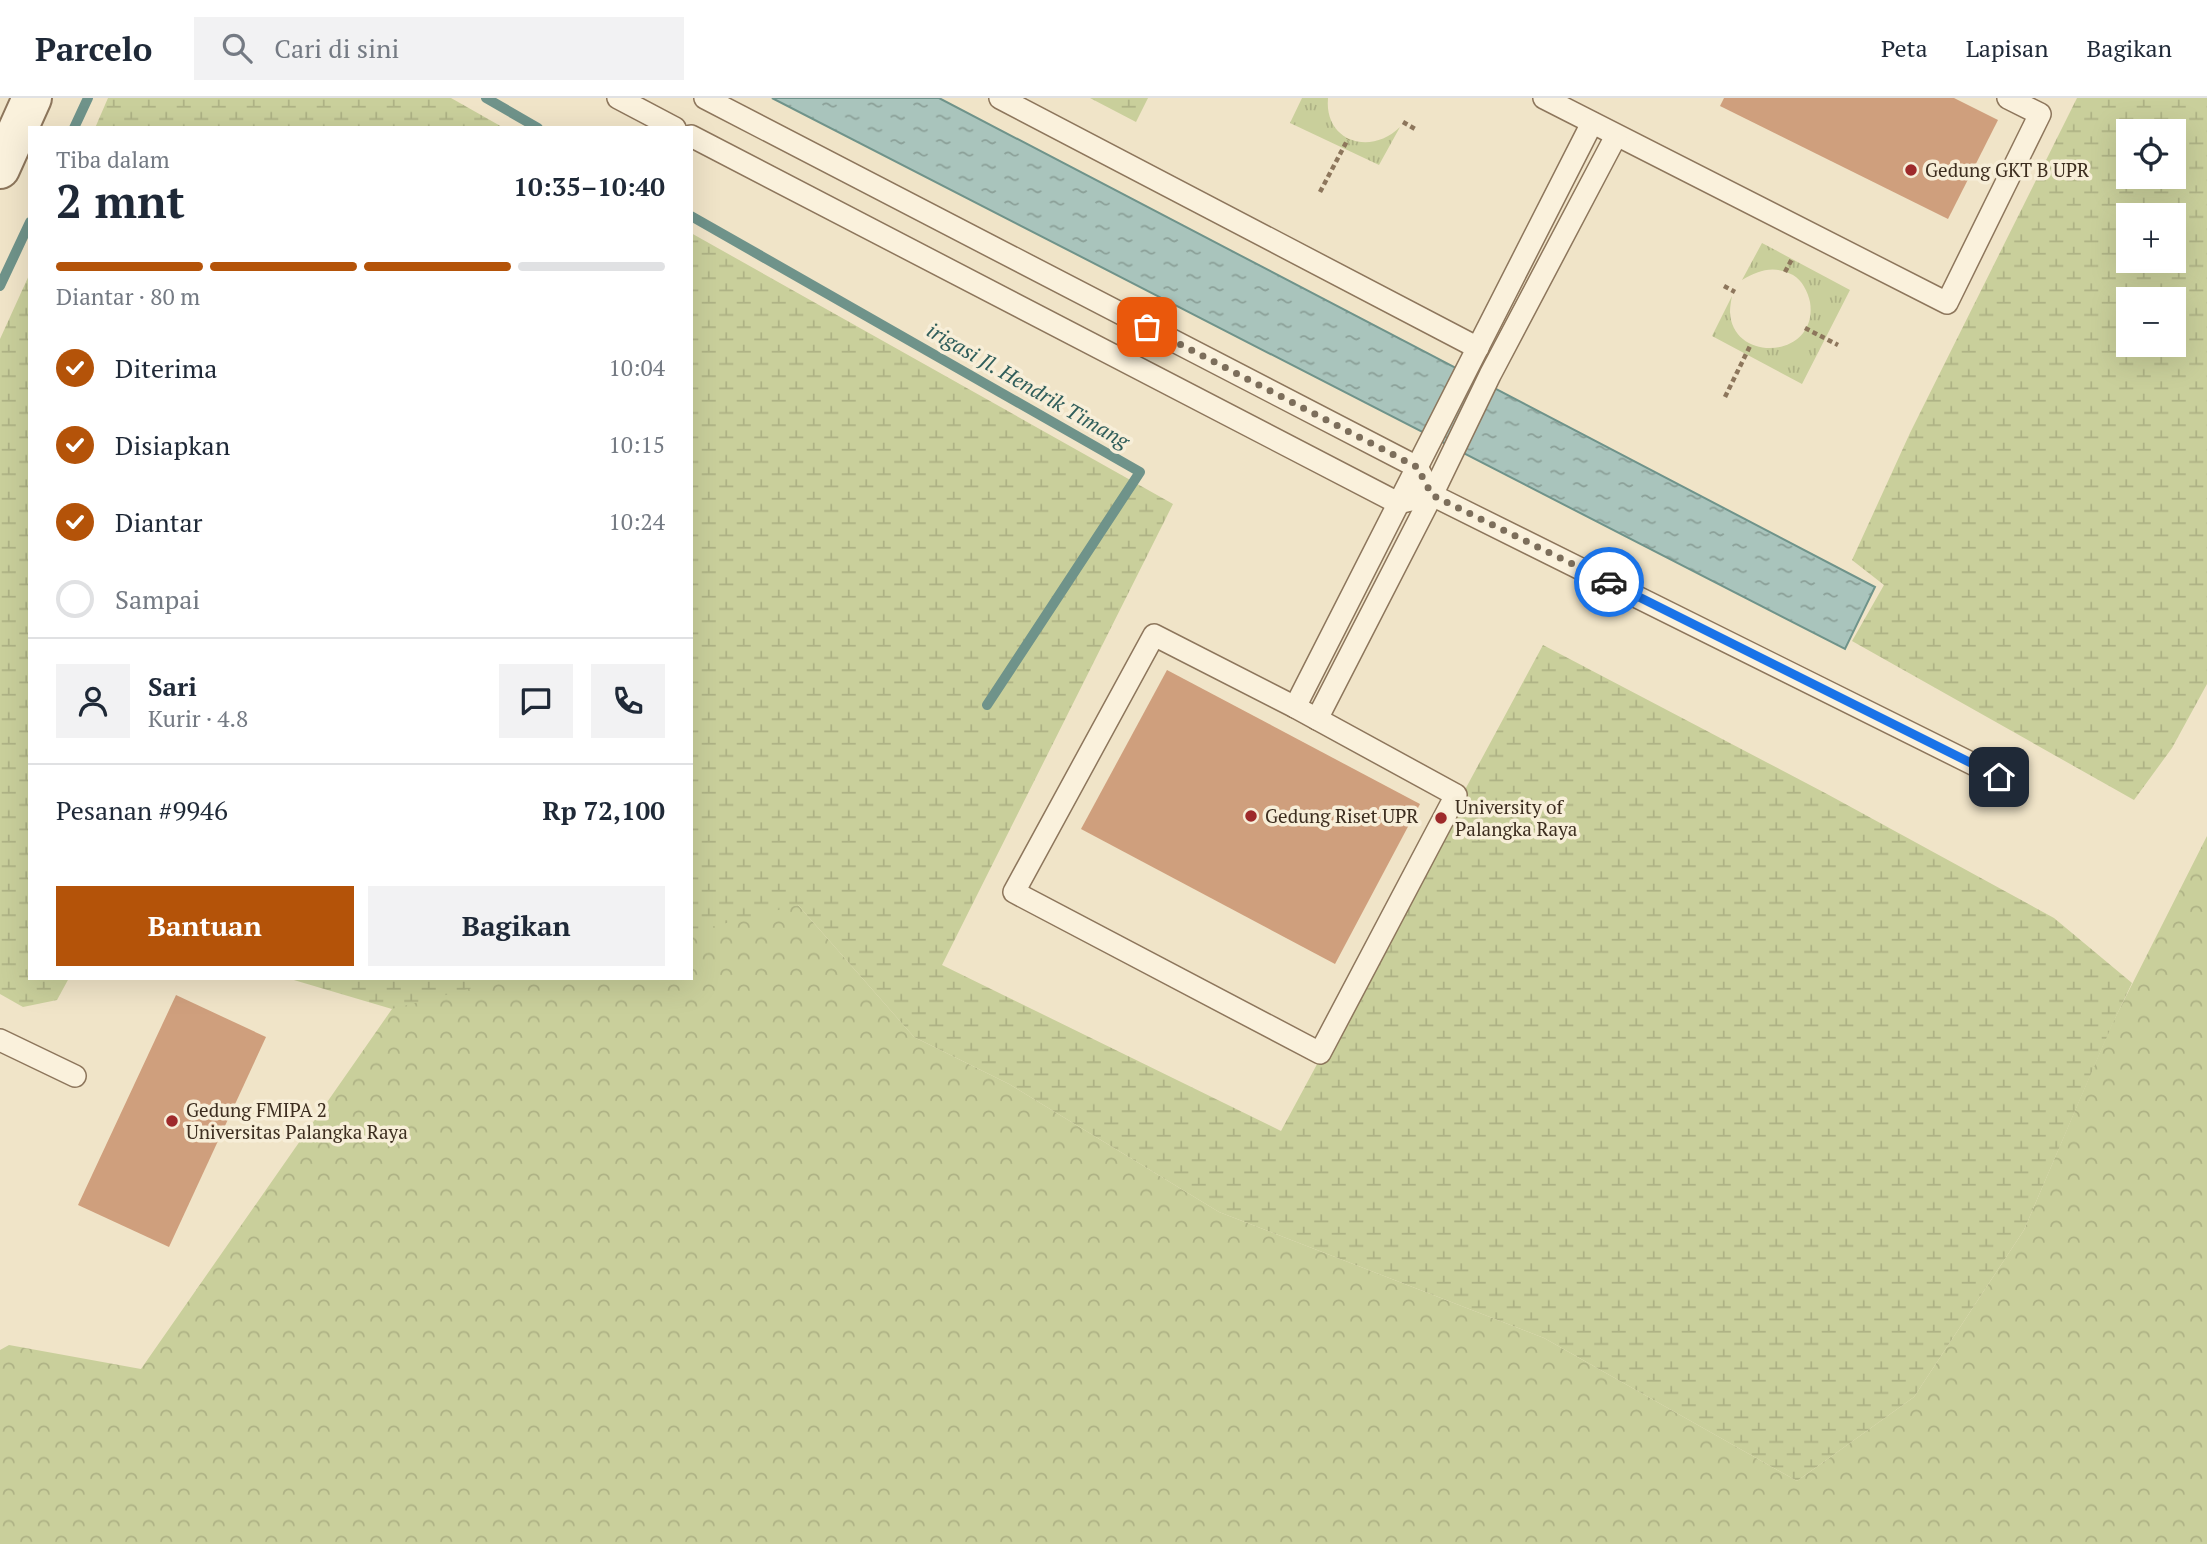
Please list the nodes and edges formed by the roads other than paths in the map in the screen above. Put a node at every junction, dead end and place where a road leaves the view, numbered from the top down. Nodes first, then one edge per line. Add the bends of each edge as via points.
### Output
1 (32, 98) edge
2 (618, 98) edge
3 (705, 98) edge
4 (1000, 98) edge
5 (1544, 98) edge
6 (2008, 98) edge
7 (1592, 123) junction
8 (671, 126) edge
9 (1616, 136) junction
10 (693, 137) edge
11 (0, 169) edge
12 (1478, 348) junction
13 (1417, 467) junction
14 (1432, 495) junction
15 (1398, 503) junction
16 (1295, 707) junction
17 (1317, 719) junction
18 (1999, 777) dead end
19 (0, 1040) edge
20 (75, 1076) dead end

1 - 11 street
2 - 8 lane
3 - 13 lane
4 - 12 lane
5 - 7 lane
6 - 9 lane via 2040,114 1947,303
7 - 9 lane
7 - 12 lane
9 - 14 lane
10 - 15 lane
12 - 13 lane
13 - 14 lane
13 - 15 lane
14 - 15 lane
14 - 17 lane
14 - 18 lane
15 - 16 lane
16 - 17 lane
16 - 17 lane via 1154,635 1014,892 1320,1053 1456,795
19 - 20 lane

